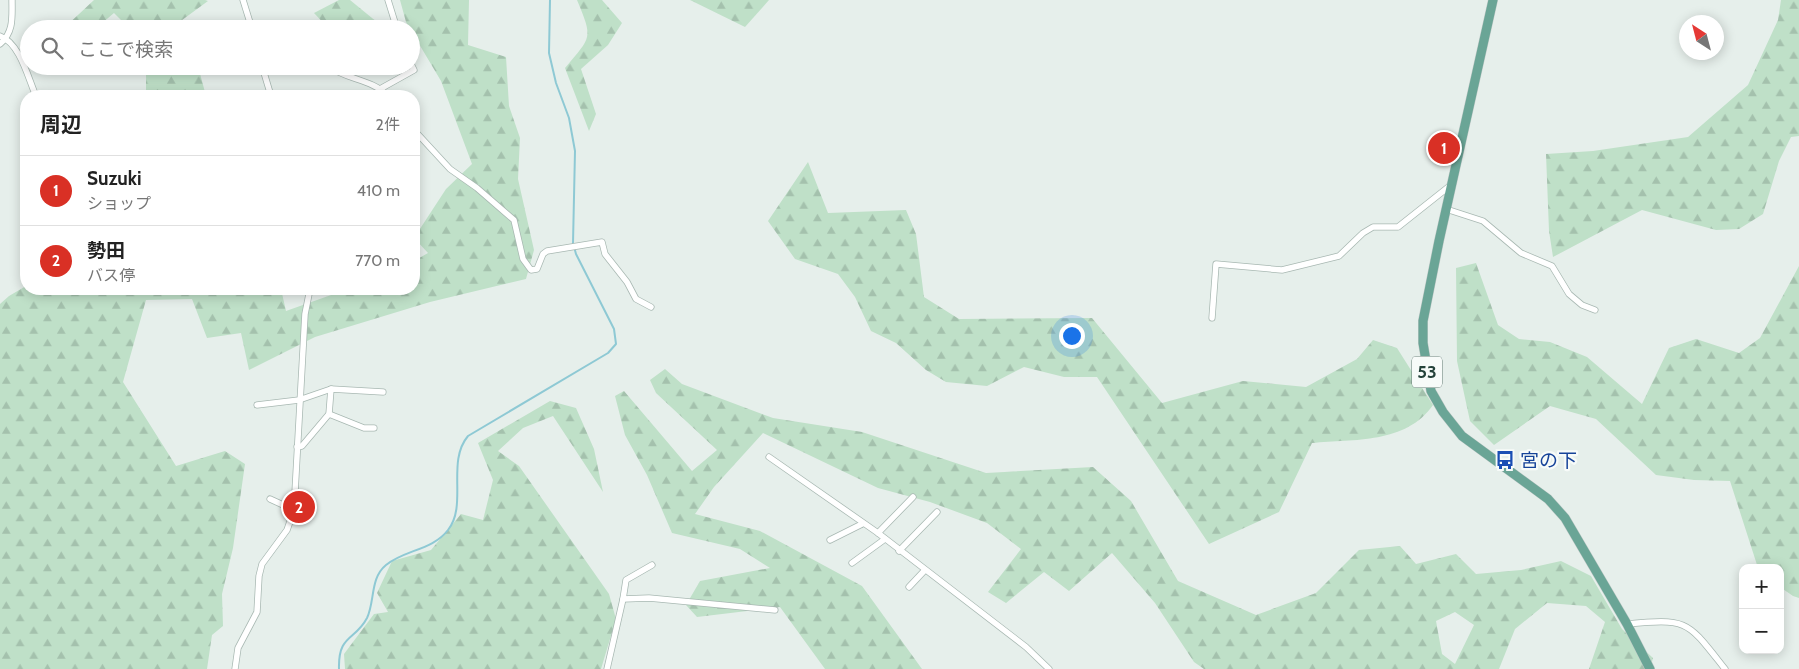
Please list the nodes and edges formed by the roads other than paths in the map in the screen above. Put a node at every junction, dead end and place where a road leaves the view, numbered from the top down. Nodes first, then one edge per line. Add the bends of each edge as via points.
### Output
1 (12, 0) edge
2 (243, 0) edge
3 (388, 0) edge
4 (1493, 0) edge
5 (249, 20) edge
6 (394, 20) edge
7 (0, 36) edge
8 (7, 38) junction
9 (0, 44) edge
10 (20, 59) edge
11 (27, 75) edge
12 (265, 75) edge
13 (343, 75) edge
14 (405, 75) edge
15 (380, 89) joint
16 (33, 90) edge
17 (269, 90) edge
18 (420, 136) edge
19 (1451, 185) junction
20 (1446, 209) junction
21 (309, 295) edge
22 (651, 307) dead end
23 (1595, 310) dead end
24 (1212, 318) dead end
25 (331, 390) junction
26 (383, 392) dead end
27 (299, 400) junction
28 (257, 405) dead end
29 (329, 414) junction
30 (374, 428) dead end
31 (298, 447) junction
32 (769, 457) dead end
33 (913, 497) dead end
34 (270, 499) dead end
35 (294, 510) junction
36 (938, 512) dead end
37 (862, 524) junction
38 (878, 534) junction
39 (885, 539) junction
40 (830, 540) dead end
41 (899, 551) junction
42 (852, 563) dead end
43 (652, 565) dead end
44 (925, 570) junction
45 (909, 587) dead end
46 (623, 600) junction
47 (775, 610) dead end
48 (1627, 624) junction
49 (235, 669) edge
50 (607, 669) edge
51 (1049, 669) edge
52 (1650, 669) edge
53 (1725, 669) edge

1 - 8 street via 11,29
2 - 5 street
3 - 6 street
4 - 19 main road, 53
7 - 8 street
8 - 9 street
8 - 10 street
11 - 16 street
12 - 17 street
13 - 15 street
14 - 15 street
18 - 22 street via 450,169 514,220 523,259 531,270 537,269 547,251 602,242 605,254 636,298
19 - 20 main road, 53
19 - 24 street via 1398,227 1373,227 1363,233 1340,256 1282,270 1216,264
20 - 23 street via 1483,222 1521,253 1552,266 1569,294 1582,305
20 - 48 main road, 53 via 1423,320 1423,343 1432,391 1462,436 1548,499 1565,518
21 - 27 street via 304,314
25 - 26 street
25 - 27 street
25 - 29 street
27 - 28 street
27 - 31 street
29 - 30 street via 364,428
29 - 31 street
31 - 35 street
32 - 37 street
33 - 38 street
34 - 35 street
35 - 49 street via 287,530 262,564 257,612 238,648
36 - 41 street
37 - 38 street
37 - 40 street
38 - 39 street
39 - 41 street
39 - 42 street
41 - 44 street
43 - 46 street via 626,580
44 - 45 street
44 - 51 street via 1026,647
46 - 47 street via 650,598
46 - 50 street
48 - 52 main road, 53
48 - 53 street via 1669,620 1681,624 1695,632

